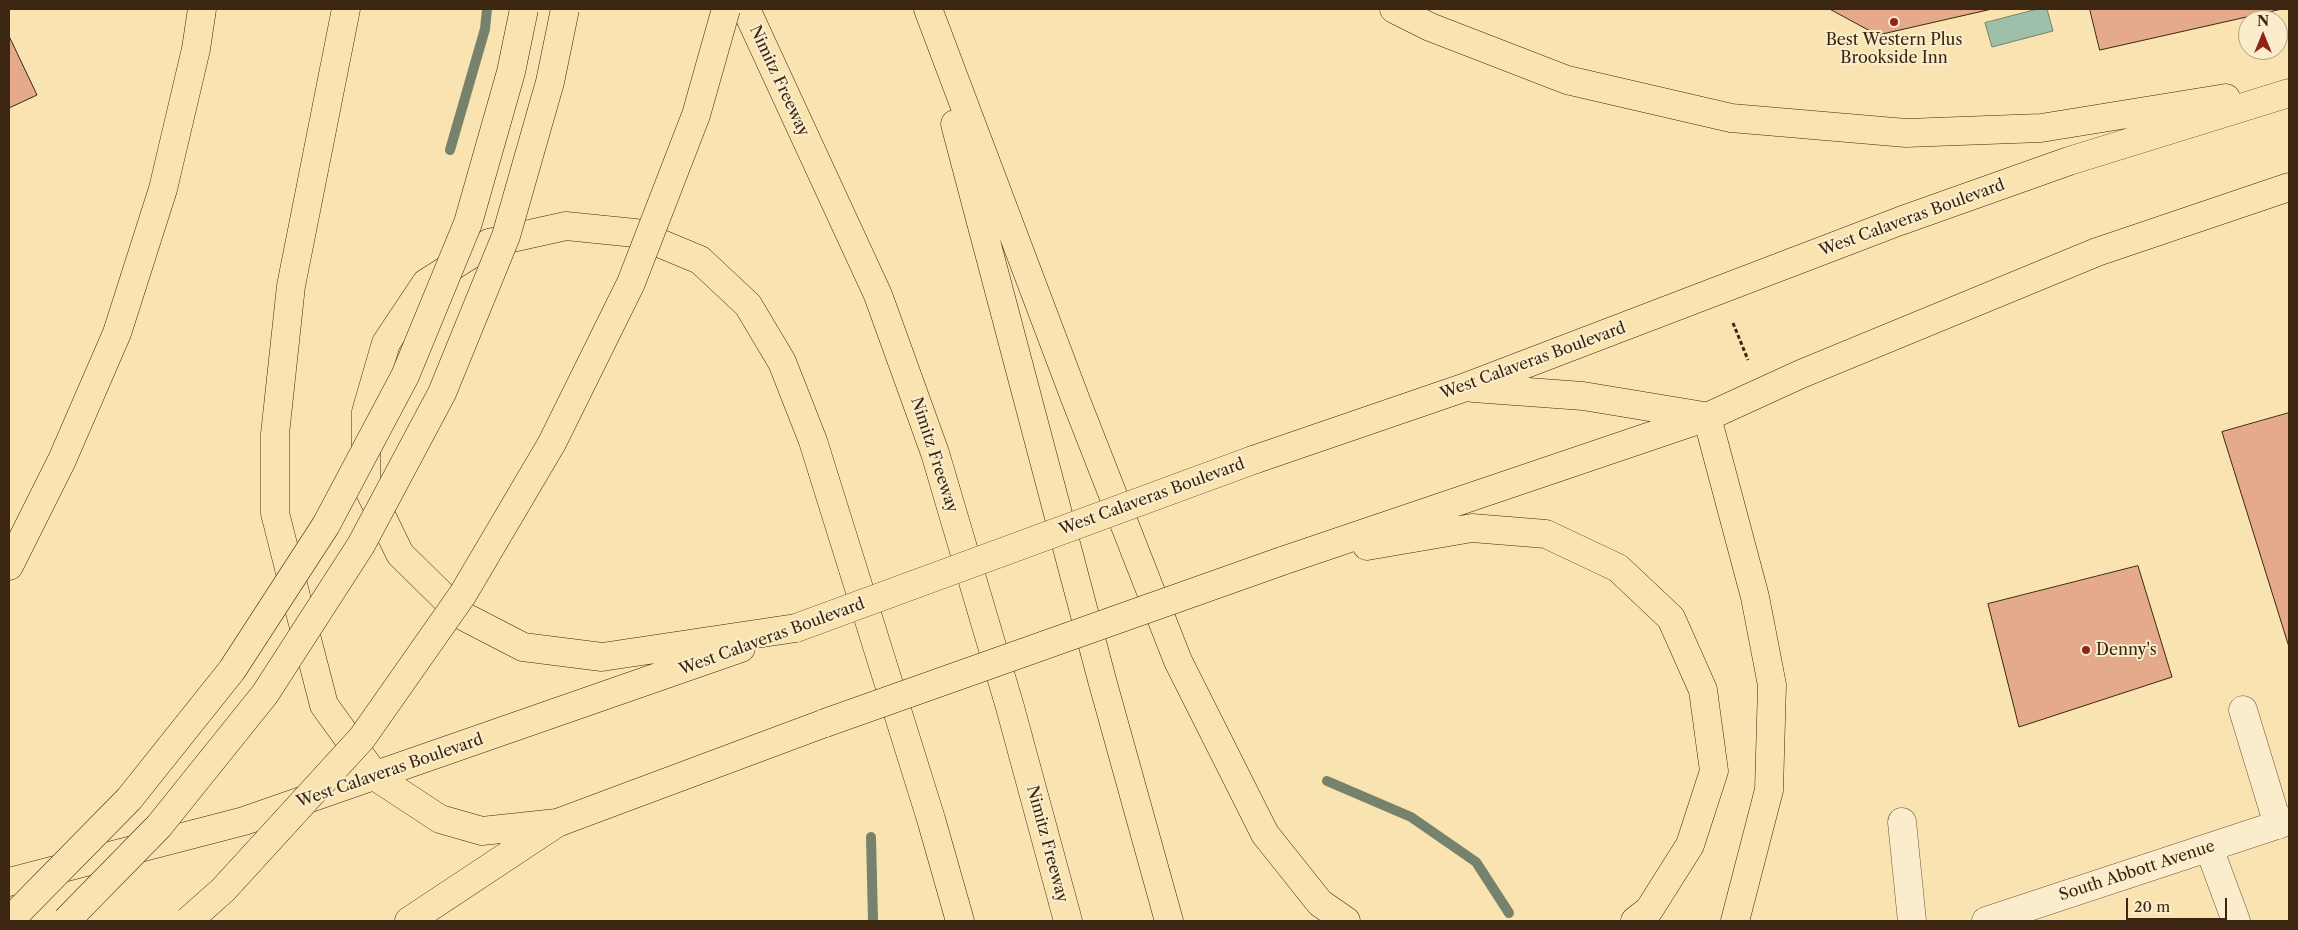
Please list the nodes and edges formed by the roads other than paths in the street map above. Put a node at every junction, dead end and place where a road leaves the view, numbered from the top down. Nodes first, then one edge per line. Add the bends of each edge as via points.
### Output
1 (202, 9) edge
2 (346, 9) edge
3 (524, 9) edge
4 (566, 9) edge
5 (726, 9) edge
6 (746, 9) edge
7 (926, 9) edge
8 (1394, 9) edge
9 (2289, 88) edge
10 (2289, 93) edge
11 (2289, 186) edge
12 (1464, 388) junction
13 (1708, 417) junction
14 (1282, 561) junction
15 (9, 566) edge
16 (796, 628) junction
17 (2243, 710) dead end
18 (376, 777) junction
19 (1902, 822) dead end
20 (557, 823) junction
21 (2284, 823) edge
22 (2209, 848) junction
23 (9, 882) edge
24 (9, 921) edge
25 (66, 921) edge
26 (188, 921) edge
27 (409, 921) edge
28 (960, 921) edge
29 (1068, 921) edge
30 (1169, 921) edge
31 (1346, 921) edge
32 (1635, 921) edge
33 (1735, 921) edge
34 (1912, 921) edge
35 (1986, 921) edge
36 (2236, 921) edge

1 - 15 highway via 196,48 162,190 117,333 62,460
2 - 18 highway via 291,286 275,434 275,513 324,705
3 - 24 highway, bridge via 511,72 468,223 405,376 326,525 232,670 129,799
4 - 25 highway, bridge via 550,82 506,236 442,393 361,545 265,694 159,826
5 - 26 highway, bridge via 696,115 631,283 552,443 463,594 362,738 222,890
6 - 29 highway, Nimitz Freeway via 878,295 936,453
7 - 30 highway via 1102,680
7 - 31 highway via 1178,661 1265,834 1320,903
8 - 9 highway via 1430,27 1567,80 1731,118 1906,133 2041,128
10 - 12 highway, West Calaveras Boulevard via 2069,161 1900,221
11 - 13 highway via 2097,252 1801,374
12 - 13 highway via 1582,396
12 - 16 highway, West Calaveras Boulevard, bridge via 1253,460
13 - 14 highway
13 - 33 highway via 1755,597 1772,685 1769,790
14 - 20 highway, bridge
14 - 32 highway via 1472,528 1546,534 1618,568 1671,618 1703,690 1714,771 1690,845 1649,910
16 - 18 highway, West Calaveras Boulevard
16 - 28 highway via 602,657 523,647 463,616 400,554 366,484 366,412 386,343 426,283 489,243 566,226 635,233 700,260 748,305 782,362 813,441
17 - 21 street
18 - 20 highway via 440,820 482,831
18 - 23 highway, West Calaveras Boulevard via 244,821
19 - 34 street
20 - 27 highway
21 - 22 street, South Abbott Avenue
22 - 35 street, South Abbott Avenue
22 - 36 street

